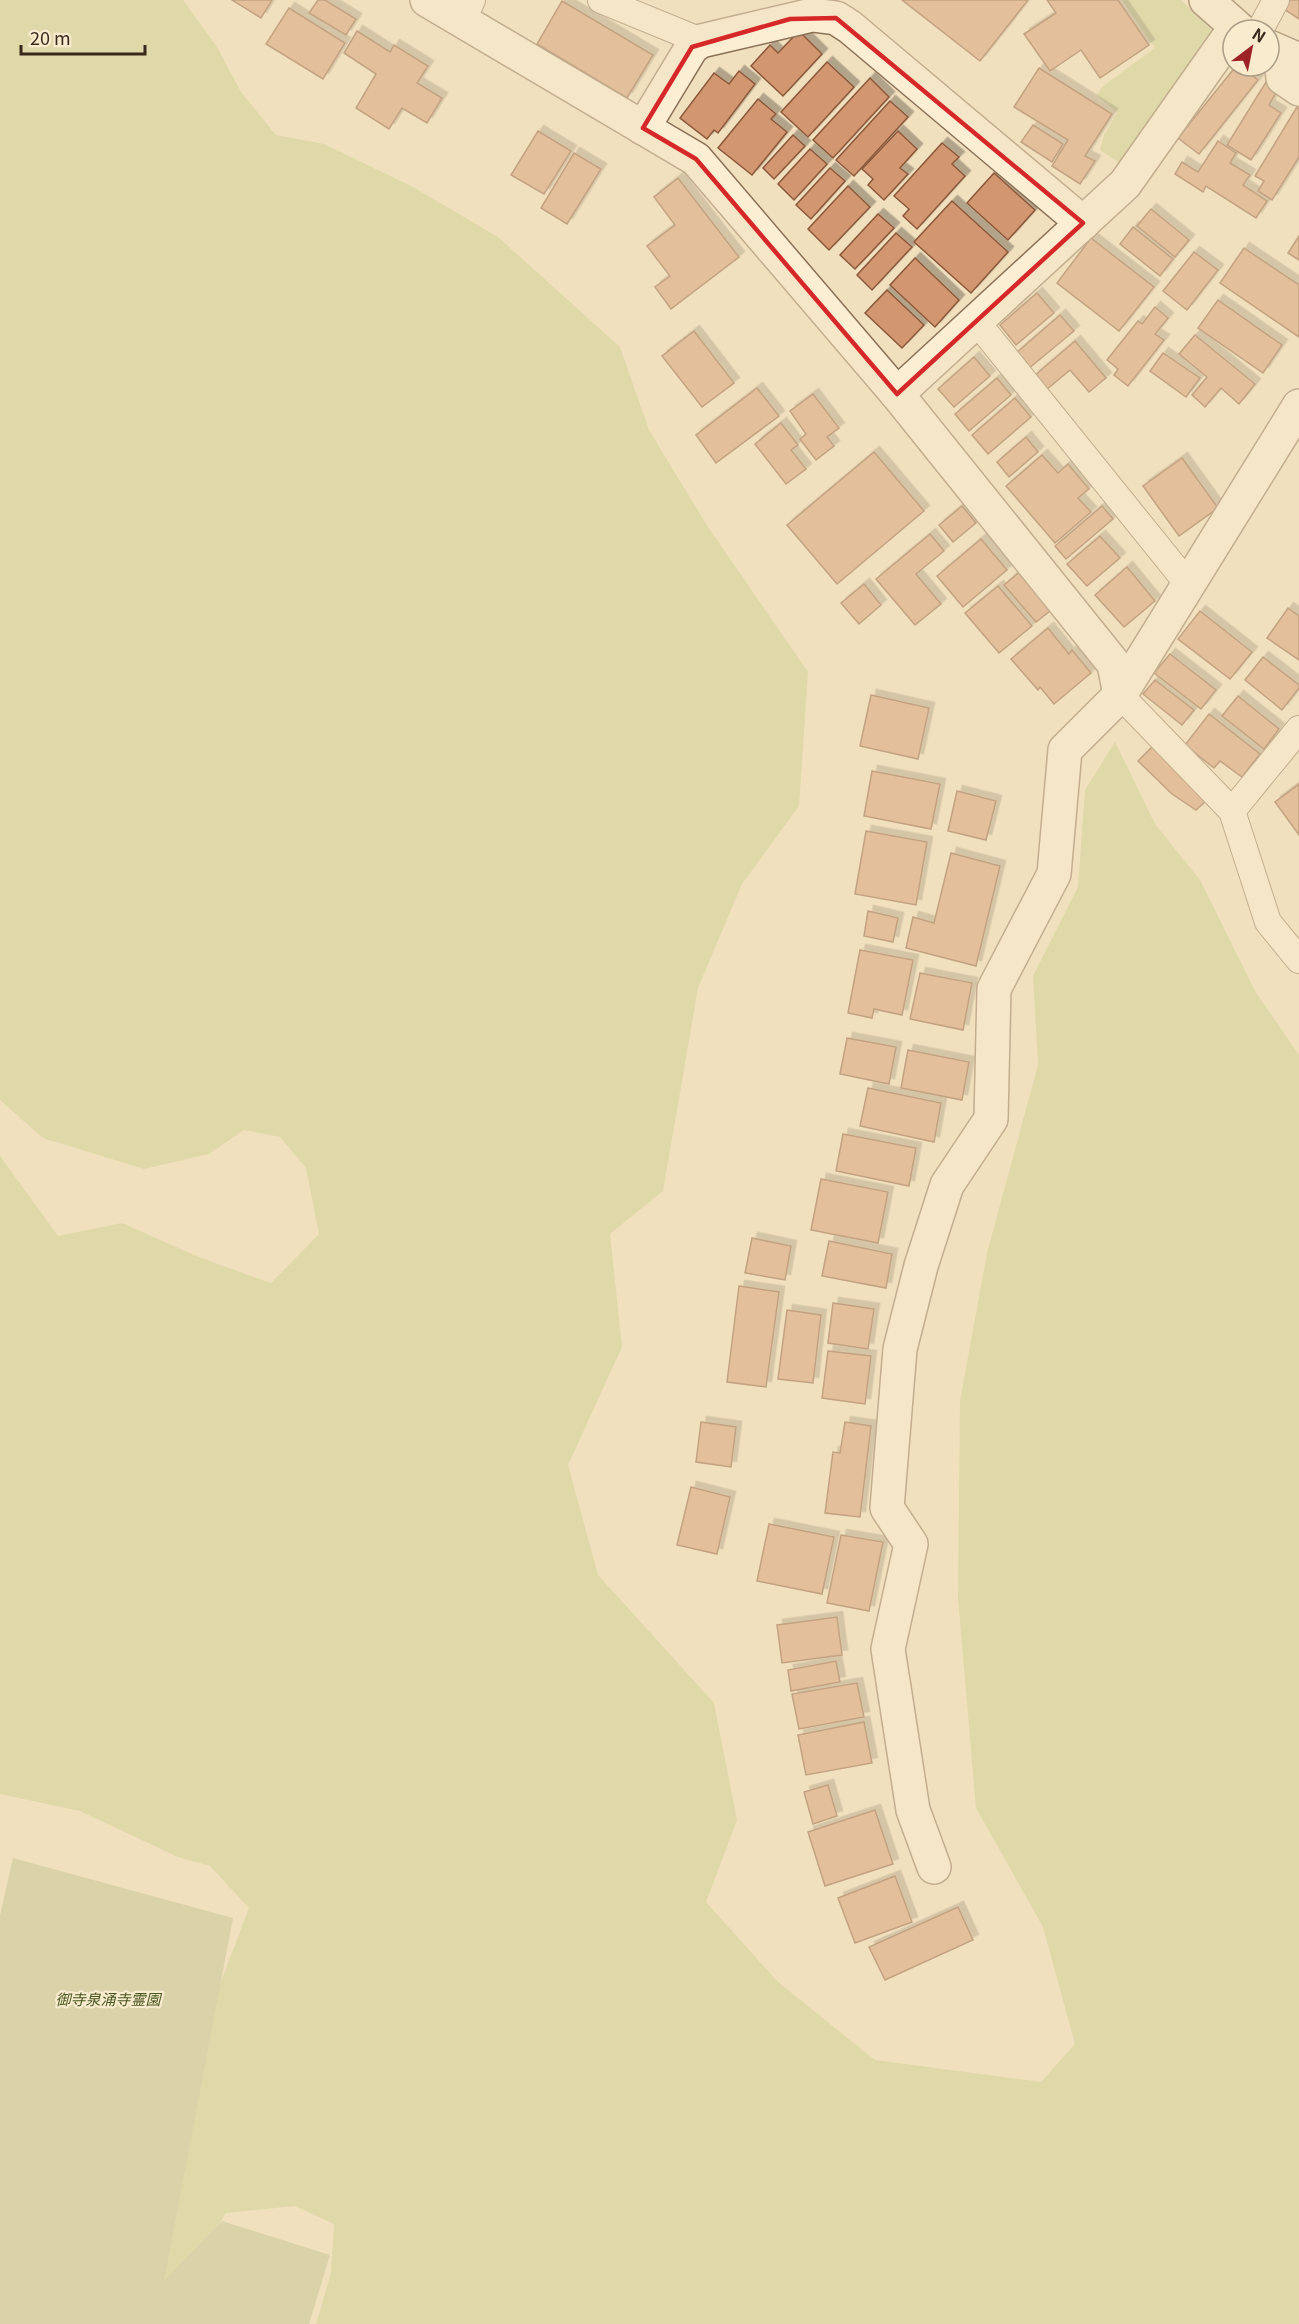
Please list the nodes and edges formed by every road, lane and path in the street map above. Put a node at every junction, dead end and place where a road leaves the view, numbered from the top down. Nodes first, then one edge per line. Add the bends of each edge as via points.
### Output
1 (428, 0) edge
2 (601, 0) edge
3 (1206, 0) edge
4 (1276, 0) edge
5 (467, 11) edge
6 (1229, 18) edge
7 (1267, 18) edge
8 (701, 41) junction
9 (1281, 75) edge
10 (1221, 78) edge
11 (1299, 89) edge
12 (643, 128) junction
13 (1083, 223) junction
14 (976, 321) junction
15 (897, 394) junction
16 (1299, 406) edge
17 (1188, 584) junction
18 (1120, 696) junction
19 (1299, 729) edge
20 (1232, 811) junction
21 (1296, 951) edge
22 (934, 1867) dead end

1 - 5 street
2 - 8 lane
3 - 6 street
4 - 7 lane
5 - 12 street
8 - 12 street via 692,47
8 - 13 street via 803,16 836,18
9 - 11 street
10 - 13 street via 1125,184
12 - 15 street via 696,159
13 - 14 street
14 - 15 street
14 - 17 lane
15 - 18 street via 1114,664
16 - 17 street
17 - 18 street
18 - 20 lane
18 - 22 street via 1065,750 1054,874 994,989 992,1119 947,1185 900,1349 887,1508 911,1544 888,1649 913,1810
19 - 20 lane
20 - 21 lane via 1268,922

